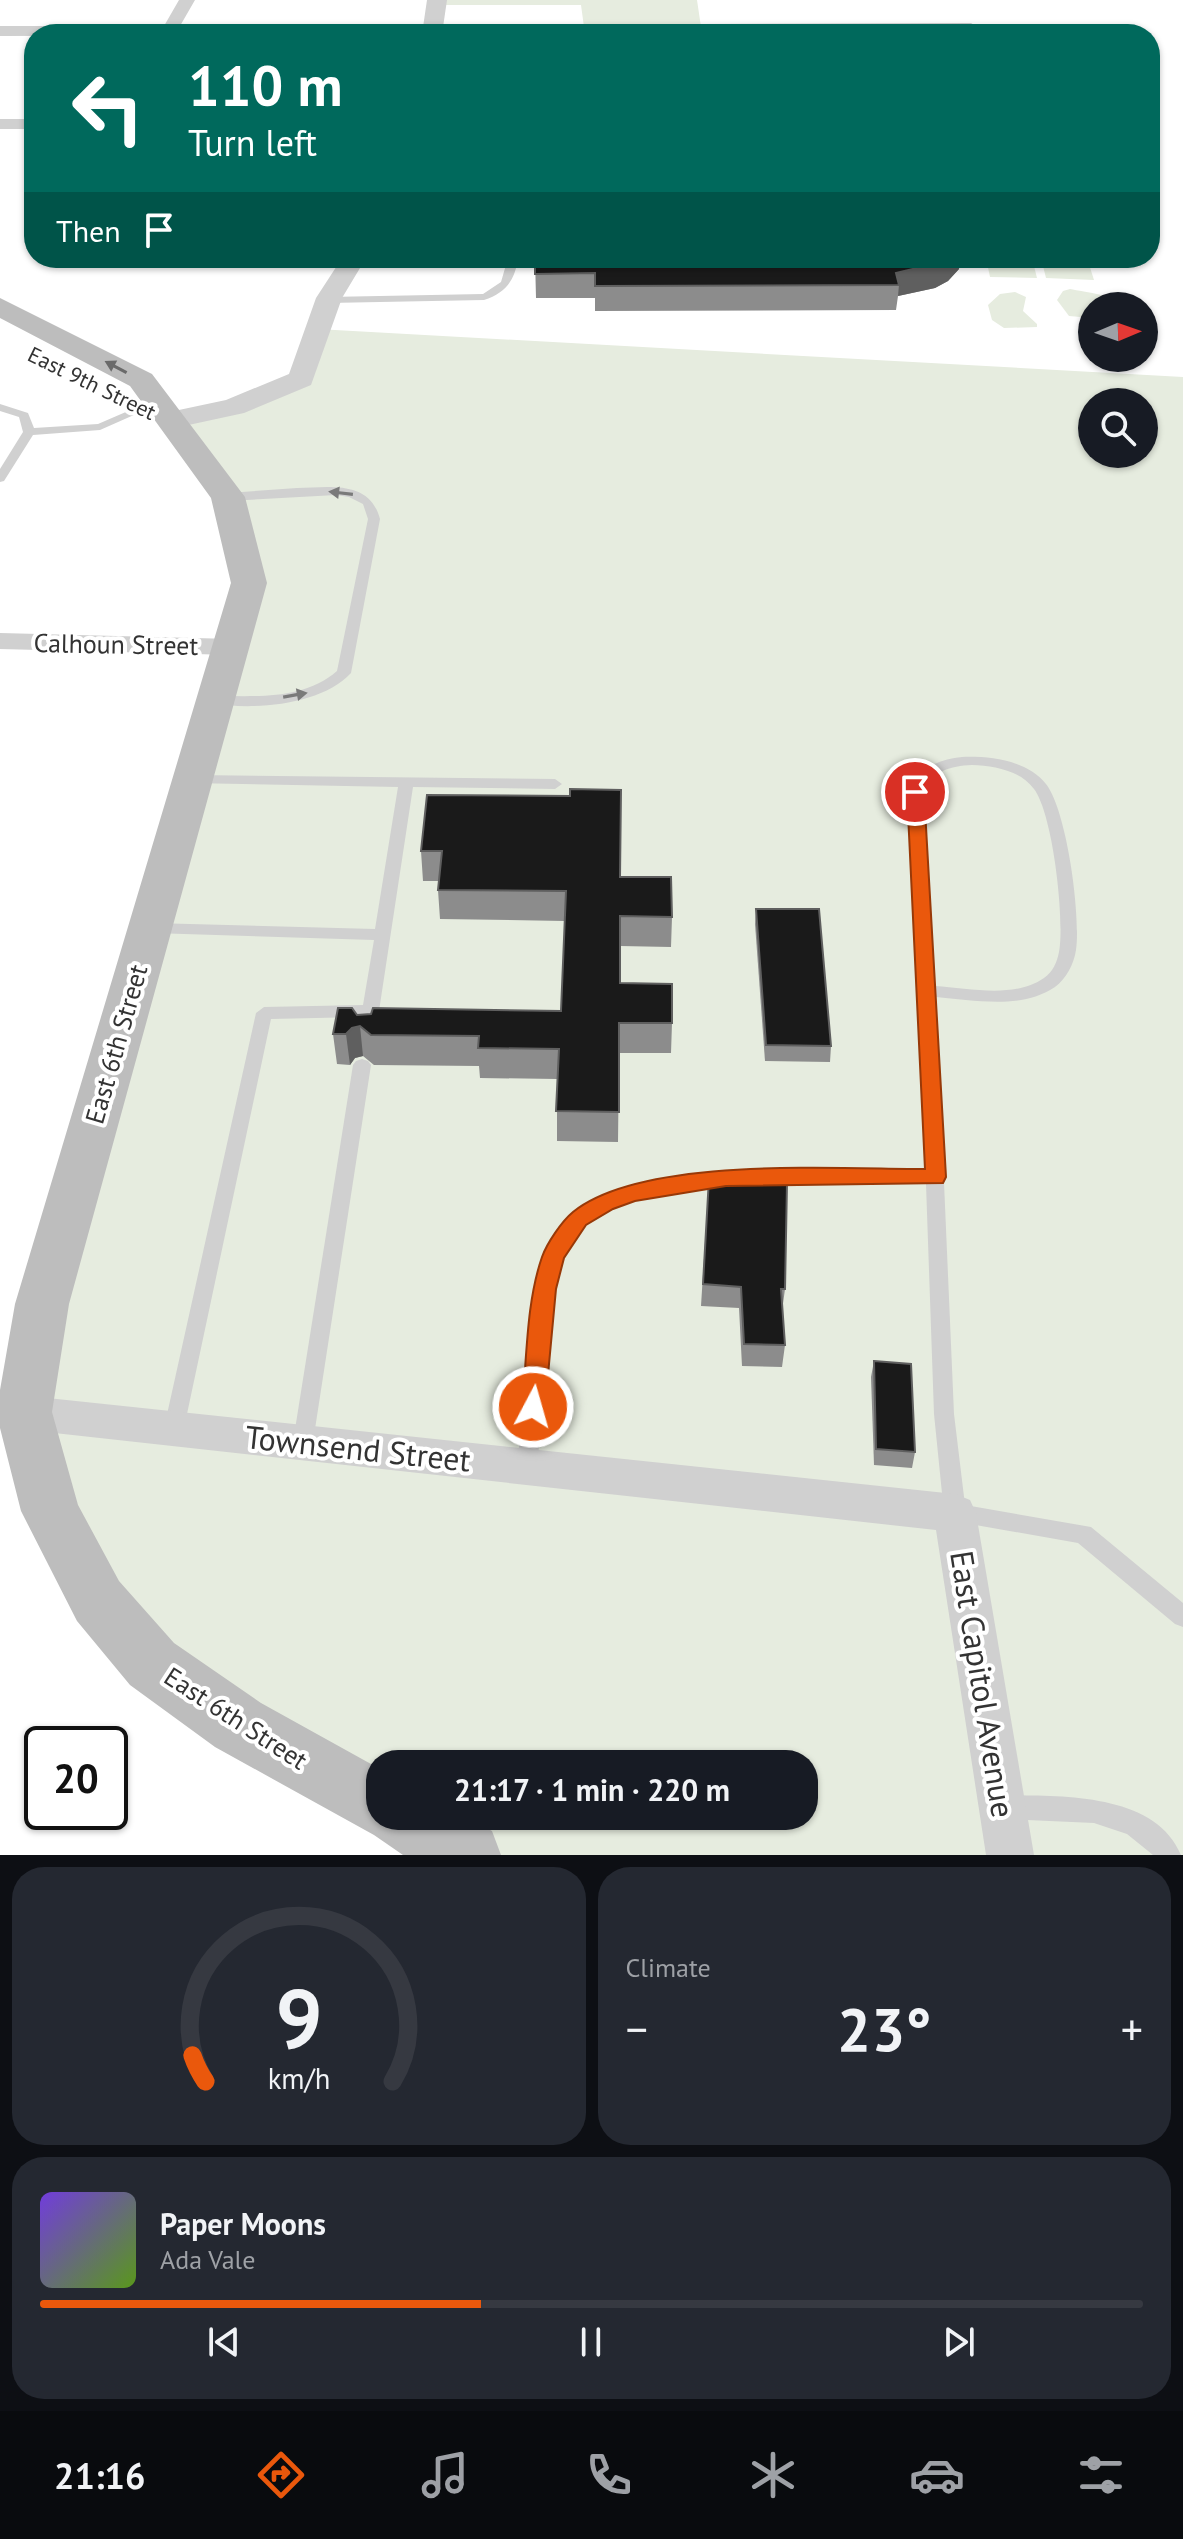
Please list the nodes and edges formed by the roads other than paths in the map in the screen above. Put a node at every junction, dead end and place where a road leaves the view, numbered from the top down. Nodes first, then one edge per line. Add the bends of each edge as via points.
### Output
1 (187, 0) edge
2 (437, 0) edge
3 (172, 24) edge
4 (433, 24) edge
5 (0, 31) edge
6 (24, 31) edge
7 (0, 124) edge
8 (24, 124) edge
9 (348, 268) edge
10 (511, 268) edge
11 (328, 300) junction
12 (0, 307) edge
13 (0, 339) edge
14 (0, 407) edge
15 (158, 414) junction
16 (29, 432) junction
17 (0, 478) edge
18 (228, 497) junction
19 (0, 641) edge
20 (233, 647) junction
21 (217, 700) junction
22 (193, 780) junction
23 (406, 783) junction
24 (555, 784) dead end
25 (150, 928) junction
26 (382, 935) junction
27 (927, 991) junction
28 (371, 1011) junction
29 (366, 1038) edge
30 (362, 1065) dead end
31 (935, 1177) junction
32 (12, 1411) edge
33 (174, 1428) junction
34 (303, 1442) junction
35 (527, 1466) junction
36 (955, 1513) junction
37 (1183, 1617) edge
38 (366, 1797) edge
39 (1003, 1806) junction
40 (424, 1830) edge
41 (468, 1855) edge
42 (1010, 1855) edge
43 (1169, 1855) edge

1 - 3 street
2 - 4 street
5 - 6 street
7 - 8 street
9 - 11 street
10 - 11 lane via 498,292 484,297
11 - 15 street via 301,379 234,407
15 -> 12 main road, East 9th Street via 141,380
13 - 15 main road, East 9th Street
14 - 16 lane via 24,415
15 - 16 lane via 100,427
15 - 18 main road, East 6th Street
16 - 17 lane
18 - 20 main road, East 6th Street via 249,583
21 -> 18 lane via 297,696 317,691 344,673 374,519 362,497 340,492
19 - 20 street, Calhoun Street
20 - 21 main road, East 6th Street
21 - 22 main road, East 6th Street
22 - 23 lane
22 - 25 main road, East 6th Street
23 - 24 lane
23 - 26 lane
25 - 26 lane
25 - 32 main road, East 6th Street
26 - 28 lane
27 - 27 lane via 915,792 921,777 937,767 980,760 1003,764 1026,774 1046,795 1069,915 1063,968 1049,983 1014,994
27 - 31 lane
28 - 29 lane
28 - 33 lane via 264,1013
30 - 34 lane
31 - 35 lane via 726,1178 634,1193 579,1219 553,1256 545,1289
31 - 36 lane via 944,1414
32 - 33 street, Townsend Street
32 - 38 main road, East 6th Street via 50,1511 98,1601 152,1664 238,1725
33 - 34 street, Townsend Street
34 - 35 street, Townsend Street
35 - 36 street, Townsend Street
36 - 37 lane via 1083,1534
36 - 39 street, East Capitol Avenue
39 - 42 street, East Capitol Avenue
39 - 43 lane via 1101,1810 1156,1837
40 - 41 main road

